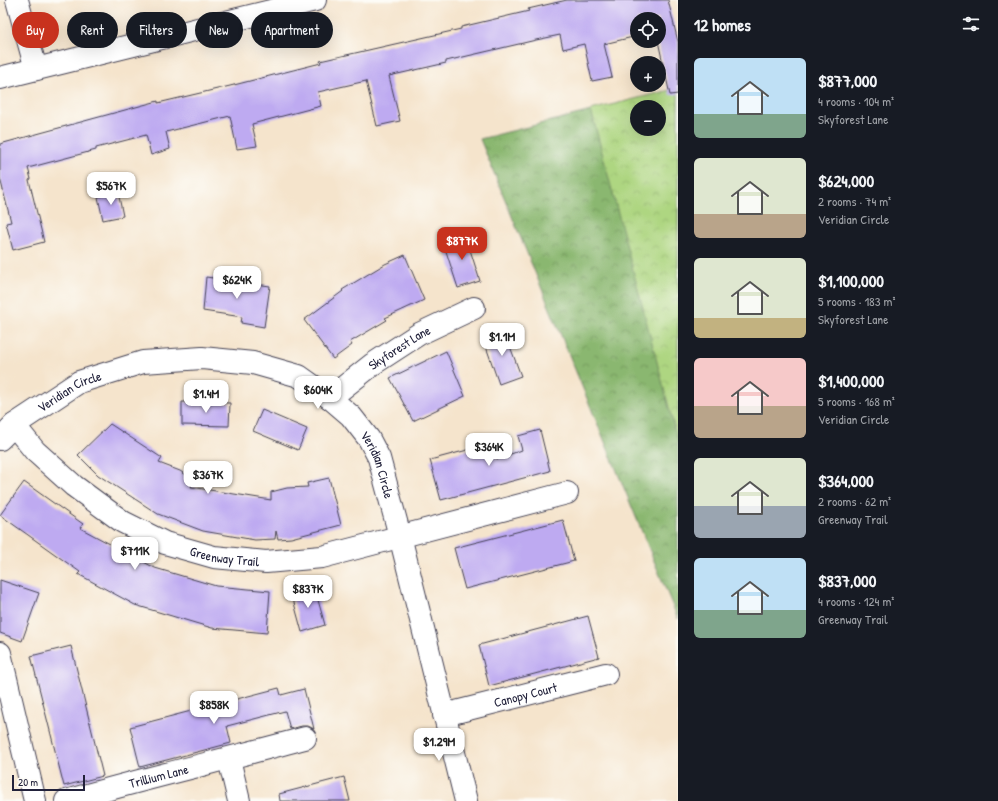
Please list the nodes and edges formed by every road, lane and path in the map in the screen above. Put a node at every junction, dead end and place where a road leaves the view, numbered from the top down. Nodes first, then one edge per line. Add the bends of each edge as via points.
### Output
1 (17, 0) edge
2 (315, 0) edge
3 (36, 69) junction
4 (0, 78) edge
5 (474, 308) dead end
6 (330, 398) junction
7 (7, 432) edge
8 (567, 493) dead end
9 (400, 536) junction
10 (0, 653) edge
11 (606, 674) dead end
12 (444, 714) junction
13 (305, 738) dead end
14 (229, 759) junction
15 (35, 801) edge
16 (66, 801) edge
17 (239, 801) edge
18 (466, 801) edge

1 - 3 street
2 - 3 street
3 - 4 street
5 - 6 street, Skyforest Lane via 419,334 373,364
6 - 7 street, Veridian Circle via 299,376 252,362 202,358 144,362 79,382
6 - 9 street, Veridian Circle via 352,416 379,458
7 - 9 street, Greenway Trail via 35,451 74,486 123,522 165,543 214,557 266,562 322,557
8 - 9 street, Greenway Trail
9 - 12 street, Veridian Circle
10 - 15 street
11 - 12 street, Canopy Court
12 - 18 street, Veridian Circle
13 - 14 street, Trillium Lane
14 - 16 street, Trillium Lane
14 - 17 street

